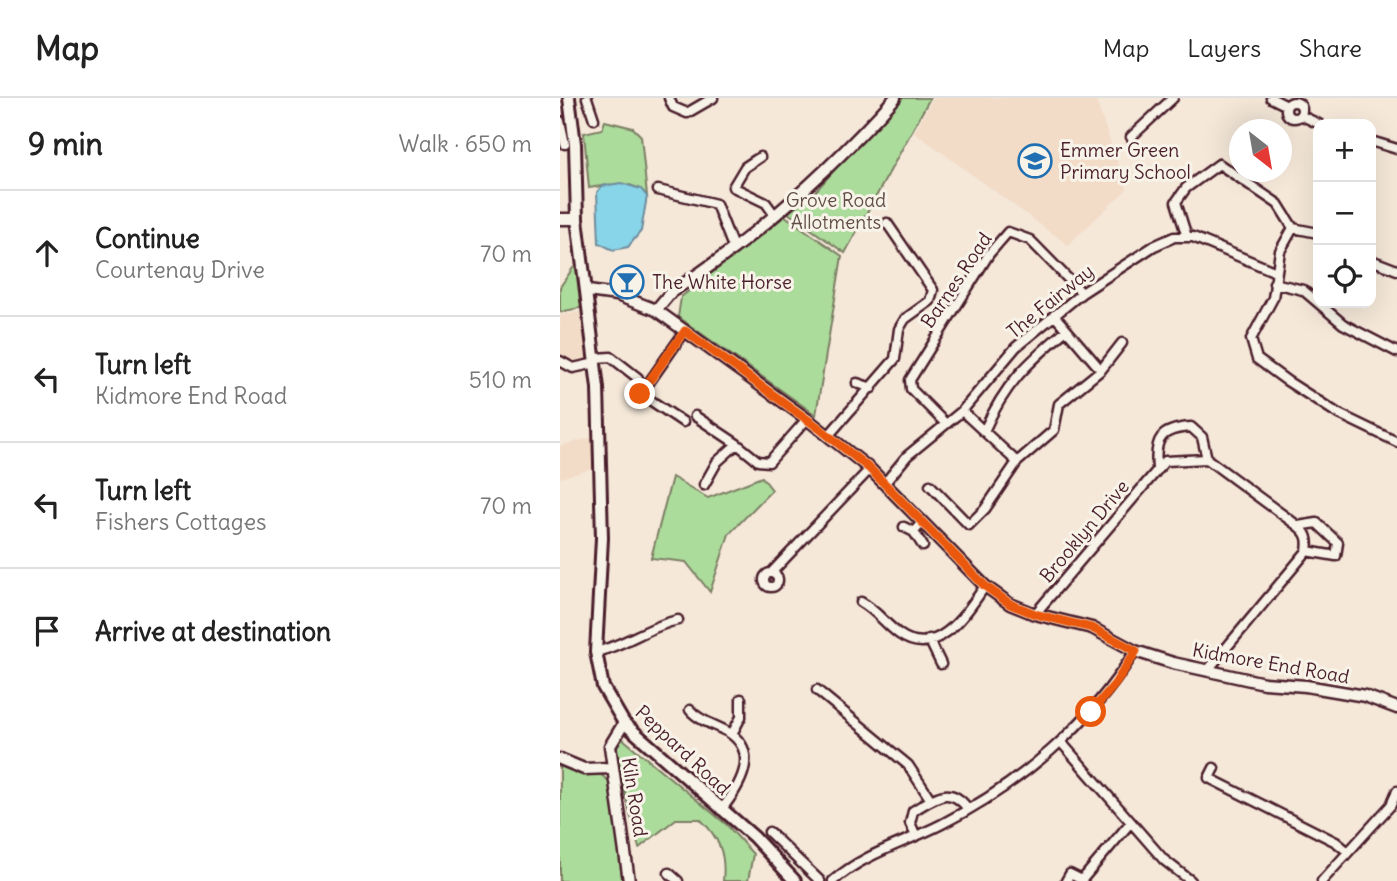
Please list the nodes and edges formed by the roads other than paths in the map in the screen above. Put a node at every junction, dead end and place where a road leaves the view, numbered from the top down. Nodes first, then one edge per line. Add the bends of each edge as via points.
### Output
1 (569, 98) edge
2 (587, 98) edge
3 (669, 98) edge
4 (713, 98) edge
5 (895, 98) edge
6 (1173, 98) edge
7 (1271, 98) edge
8 (594, 119) dead end
9 (560, 121) edge
10 (1313, 121) edge
11 (1131, 136) dead end
12 (1376, 143) edge
13 (566, 144) edge
14 (1397, 149) edge
15 (760, 156) dead end
16 (657, 190) dead end
17 (774, 214) junction
18 (560, 219) edge
19 (577, 219) junction
20 (887, 223) dead end
21 (1293, 228) junction
22 (1313, 232) edge
23 (1187, 237) junction
24 (733, 247) junction
25 (1376, 262) edge
26 (1397, 270) edge
27 (1276, 272) junction
28 (1274, 283) junction
29 (587, 291) junction
30 (1082, 293) junction
31 (656, 310) junction
32 (1054, 315) junction
33 (1066, 330) junction
34 (685, 331) junction
35 (1122, 343) dead end
36 (1397, 352) edge
37 (596, 360) junction
38 (560, 361) edge
39 (1101, 370) junction
40 (638, 378) dead end
41 (857, 383) dead end
42 (872, 388) junction
43 (962, 411) junction
44 (695, 416) dead end
45 (807, 419) junction
46 (683, 422) dead end
47 (946, 424) junction
48 (984, 431) junction
49 (829, 435) junction
50 (1397, 442) edge
51 (737, 444) junction
52 (1206, 459) junction
53 (1017, 462) junction
54 (1157, 468) junction
55 (870, 469) junction
56 (884, 484) junction
57 (704, 485) dead end
58 (930, 485) dead end
59 (922, 522) junction
60 (1298, 526) junction
61 (904, 527) dead end
62 (914, 532) junction
63 (923, 546) dead end
64 (1307, 551) junction
65 (772, 572) dead end
66 (985, 586) junction
67 (861, 602) dead end
68 (1035, 614) junction
69 (678, 620) dead end
70 (929, 639) junction
71 (1136, 651) junction
72 (596, 652) junction
73 (941, 664) dead end
74 (1207, 671) junction
75 (817, 690) dead end
76 (741, 699) dead end
77 (1397, 708) edge
78 (690, 710) dead end
79 (624, 723) junction
80 (732, 734) junction
81 (1061, 742) junction
82 (560, 759) edge
83 (611, 768) junction
84 (1214, 768) dead end
85 (1209, 778) junction
86 (1203, 788) dead end
87 (1397, 791) edge
88 (931, 800) junction
89 (968, 809) junction
90 (721, 810) junction
91 (1131, 822) junction
92 (769, 832) dead end
93 (916, 836) junction
94 (1347, 851) junction
95 (669, 873) dead end
96 (1081, 880) edge
97 (629, 881) edge
98 (678, 881) edge
99 (795, 881) edge
100 (820, 881) edge
101 (833, 881) edge
102 (1066, 881) edge
103 (1191, 881) edge
104 (1322, 881) edge

1 - 13 main road, Peppard Road
2 - 8 street
3 - 4 street via 673,107 687,113
5 - 17 street
6 - 11 street
7 - 10 street via 1287,106 1299,103 1300,116
9 - 13 street
12 - 14 street
13 - 19 main road, Peppard Road
15 - 17 street via 745,167 733,187 766,203
16 - 24 street via 716,204
17 - 24 street
18 - 19 street
19 - 29 main road, Peppard Road
20 - 42 street via 933,290 930,301 899,329 895,359
21 - 22 street
21 - 23 street via 1278,204 1219,164 1186,188 1176,202
21 - 27 street via 1280,251
23 - 27 street
23 - 30 street, The Fairway via 1154,246
24 - 31 street via 671,292
25 - 26 street
27 - 28 street
28 - 36 street via 1303,290 1343,324
28 - 50 street via 1273,298 1251,339 1257,359 1337,413
29 - 31 street, Kidmore End Road via 617,295
29 - 37 main road, Peppard Road
30 - 32 street, The Fairway
30 - 47 street, Barnes Road via 1030,240 1009,232 989,254 910,380 911,389
31 - 34 street, Kidmore End Road
32 - 33 street
32 - 43 street, The Fairway via 1016,347
33 - 39 street
33 - 48 street via 1020,370 999,398
34 - 45 street, Kidmore End Road
34 - 46 street via 640,394
35 - 39 street
37 - 38 street via 573,368
37 - 40 street via 611,357
37 - 72 main road, Peppard Road via 602,484
39 - 53 street via 1059,404 1054,430
41 - 42 street
42 - 49 street
43 - 47 street, The Fairway
43 - 48 street
44 - 51 street
45 - 49 street, Kidmore End Road
45 - 51 street via 769,462 758,461
47 - 56 street, The Fairway via 907,456
48 - 53 street
49 - 55 street, Kidmore End Road
51 - 57 street
52 - 54 street via 1165,461
52 - 54 street via 1202,438 1191,427 1173,428 1159,438
52 - 60 street
53 - 58 street via 969,525
54 - 68 street, Brooklyn Drive
55 - 56 street, Kidmore End Road
55 - 65 street
56 - 59 street, Kidmore End Road
59 - 62 street
59 - 66 street, Kidmore End Road
60 - 64 street via 1306,533
60 - 64 street via 1317,523 1338,543 1336,556
61 - 62 street
62 - 63 street
64 - 74 street
66 - 68 street, Kidmore End Road
66 - 70 street via 960,623 942,637
67 - 70 street via 899,634
68 - 71 street, Kidmore End Road via 1092,628
69 - 72 street
70 - 73 street
71 - 74 street, Kidmore End Road
71 - 81 street via 1115,684
72 - 79 main road, Peppard Road via 604,687
74 - 77 street, Kidmore End Road via 1365,696
75 - 88 street via 908,765
76 - 80 street via 741,717
78 - 80 street
79 - 83 street, Kiln Road via 610,746
79 - 90 main road, Peppard Road
80 - 90 street via 744,755 745,772
81 - 89 street via 1022,775
81 - 91 street
82 - 83 street via 584,769
83 - 97 street, Kiln Road via 619,795
84 - 85 street
85 - 86 street
85 - 94 street
87 - 94 street via 1391,805
88 - 89 street via 949,794 959,797
88 - 93 street via 913,811 910,822
89 - 93 street
90 - 99 main road, Peppard Road
91 - 96 street
91 - 103 street via 1164,860
92 - 100 street
93 - 101 street via 871,855
94 - 104 street
95 - 98 street
96 - 102 street via 1070,874

